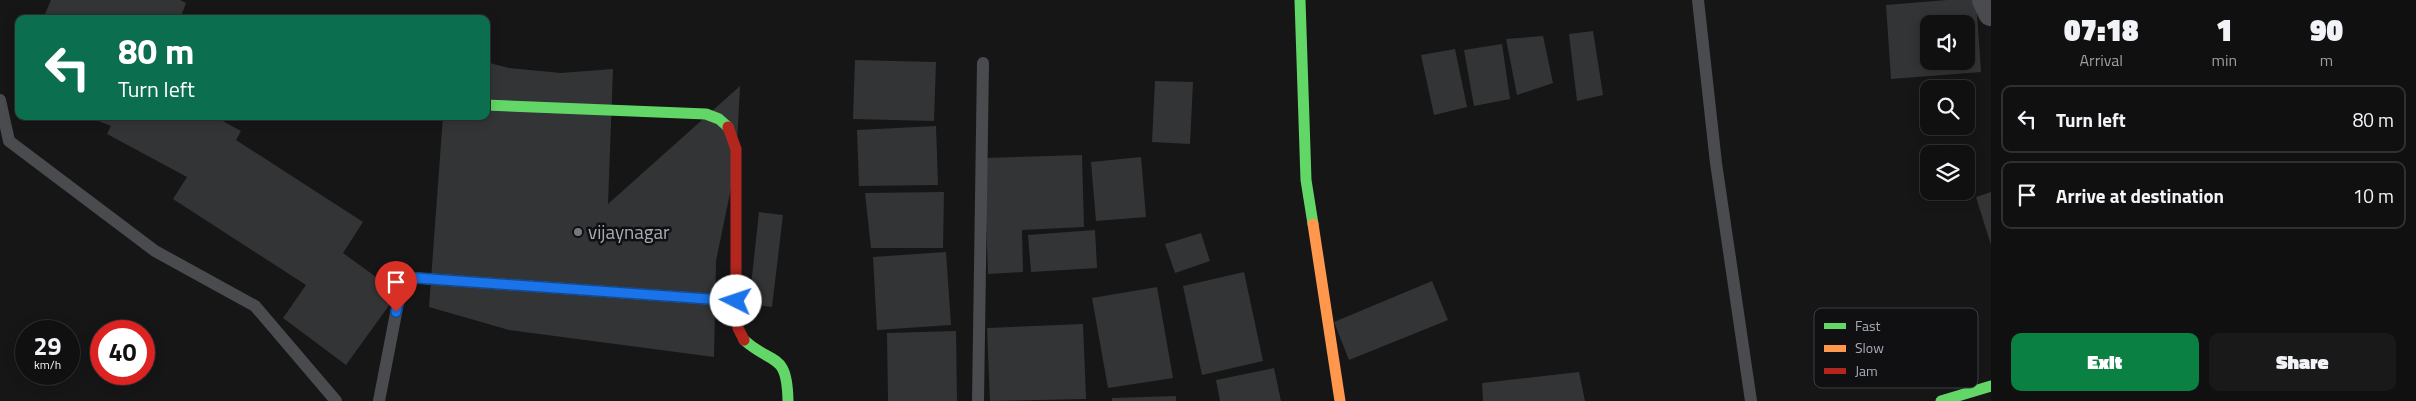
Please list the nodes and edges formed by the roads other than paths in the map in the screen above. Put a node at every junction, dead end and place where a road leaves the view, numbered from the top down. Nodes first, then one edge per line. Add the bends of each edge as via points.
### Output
1 (1300, 0) edge
2 (1698, 0) edge
3 (1985, 0) edge
4 (1991, 13) edge
5 (983, 63) dead end
6 (0, 100) edge
7 (490, 105) edge
8 (403, 277) joint
9 (736, 301) junction
10 (1991, 386) edge
11 (336, 401) edge
12 (379, 401) edge
13 (788, 401) edge
14 (978, 401) edge
15 (1340, 401) edge
16 (1751, 401) edge
17 (1941, 401) edge

1 - 15 street via 1306,180
2 - 16 lane via 1716,163
3 - 4 street
5 - 14 lane
6 - 11 lane via 8,141 155,251 255,306
7 - 9 street via 706,114 722,120 733,132 736,149
8 - 9 street
8 - 12 lane
9 - 13 street via 739,330 749,344 776,359 785,371
10 - 17 street

